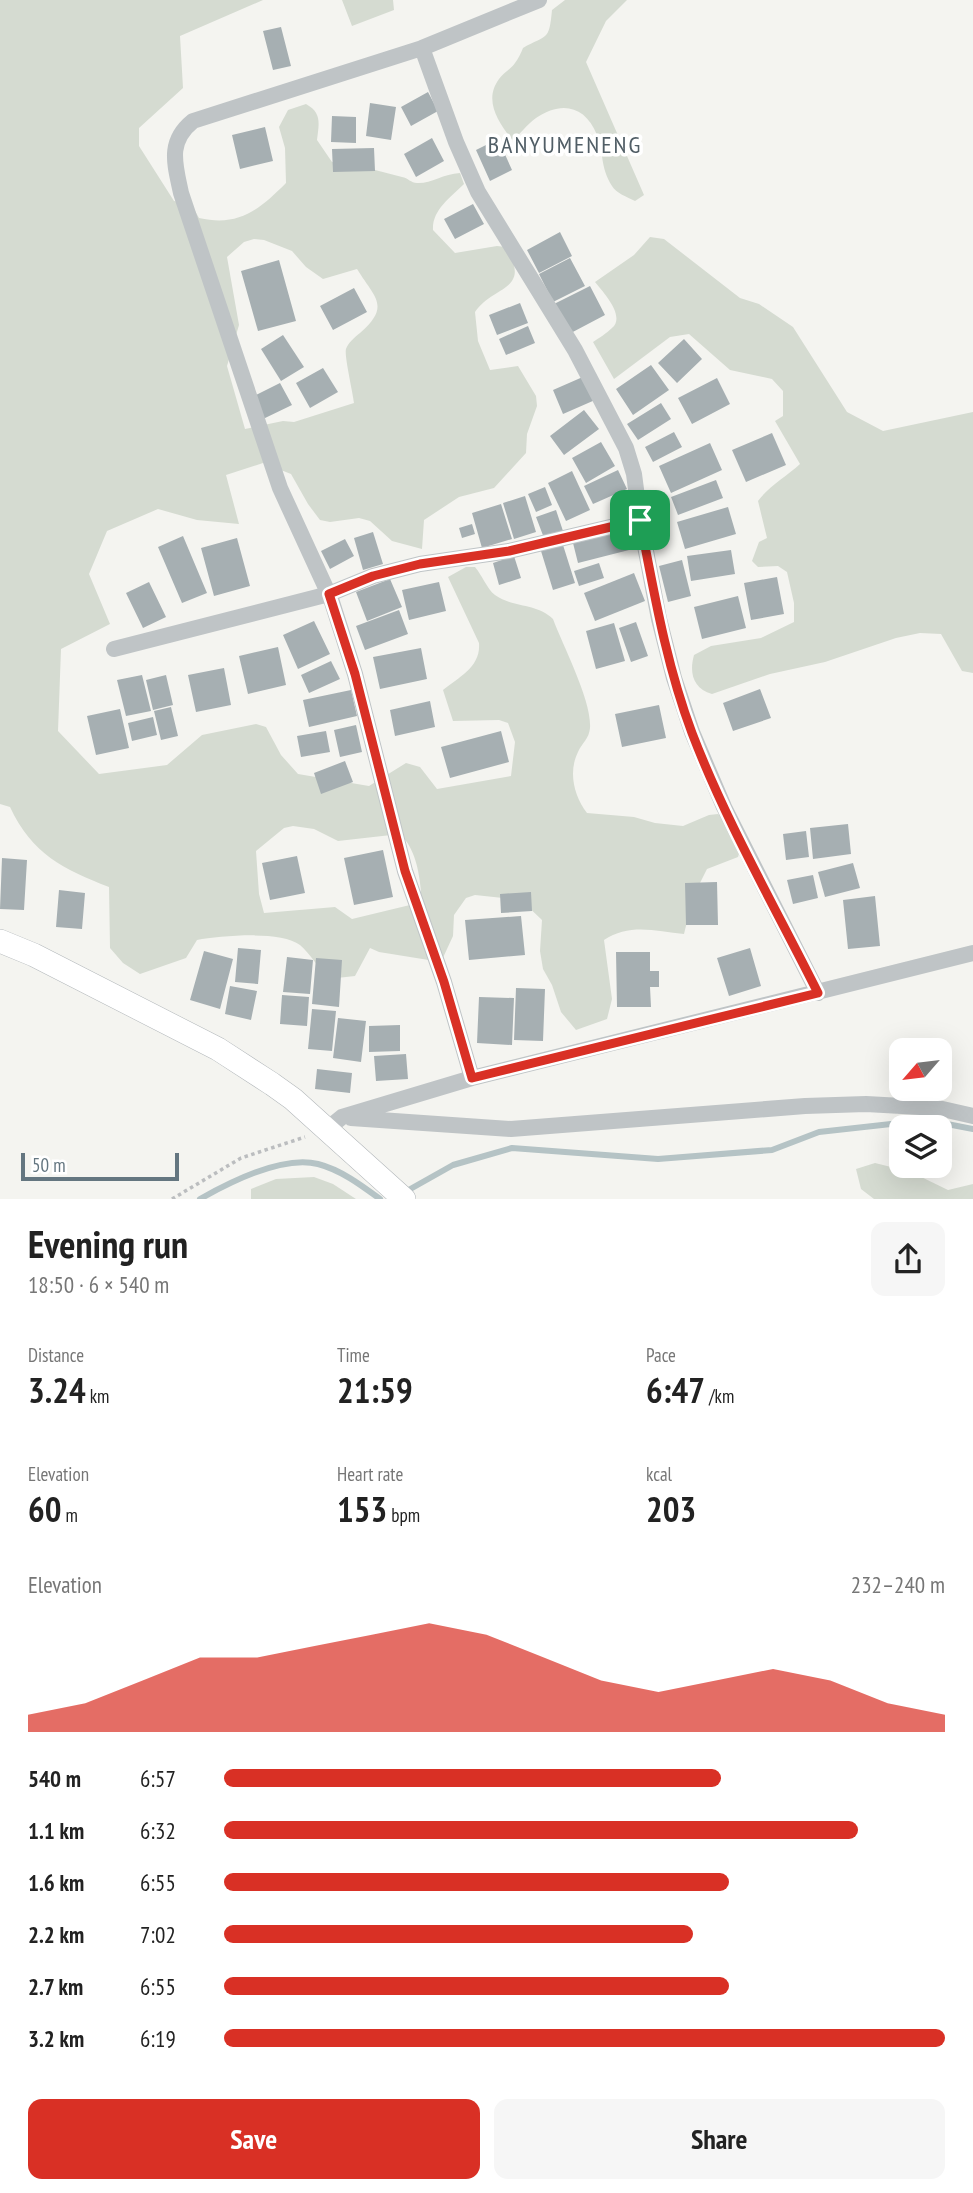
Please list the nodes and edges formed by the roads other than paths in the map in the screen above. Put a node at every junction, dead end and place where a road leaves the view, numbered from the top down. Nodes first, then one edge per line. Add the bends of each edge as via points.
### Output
1 (539, 0) edge
2 (422, 48) junction
3 (640, 520) junction
4 (329, 594) junction
5 (114, 649) dead end
6 (0, 941) edge
7 (973, 953) edge
8 (818, 993) junction
9 (472, 1078) junction
10 (973, 1116) edge
11 (334, 1124) junction
12 (404, 1199) edge

1 - 2 street
2 - 3 street via 478,192 575,350 626,448
2 - 4 street via 193,121 176,142 181,192 256,421 280,488
3 - 4 street via 509,551 420,564
3 - 8 street via 671,666 692,732 724,807
4 - 5 street
4 - 9 street via 355,674 405,871
6 - 11 main road via 218,1049
7 - 8 street
8 - 9 street
9 - 11 street
10 - 11 street via 938,1108 866,1104 510,1129
11 - 12 main road

